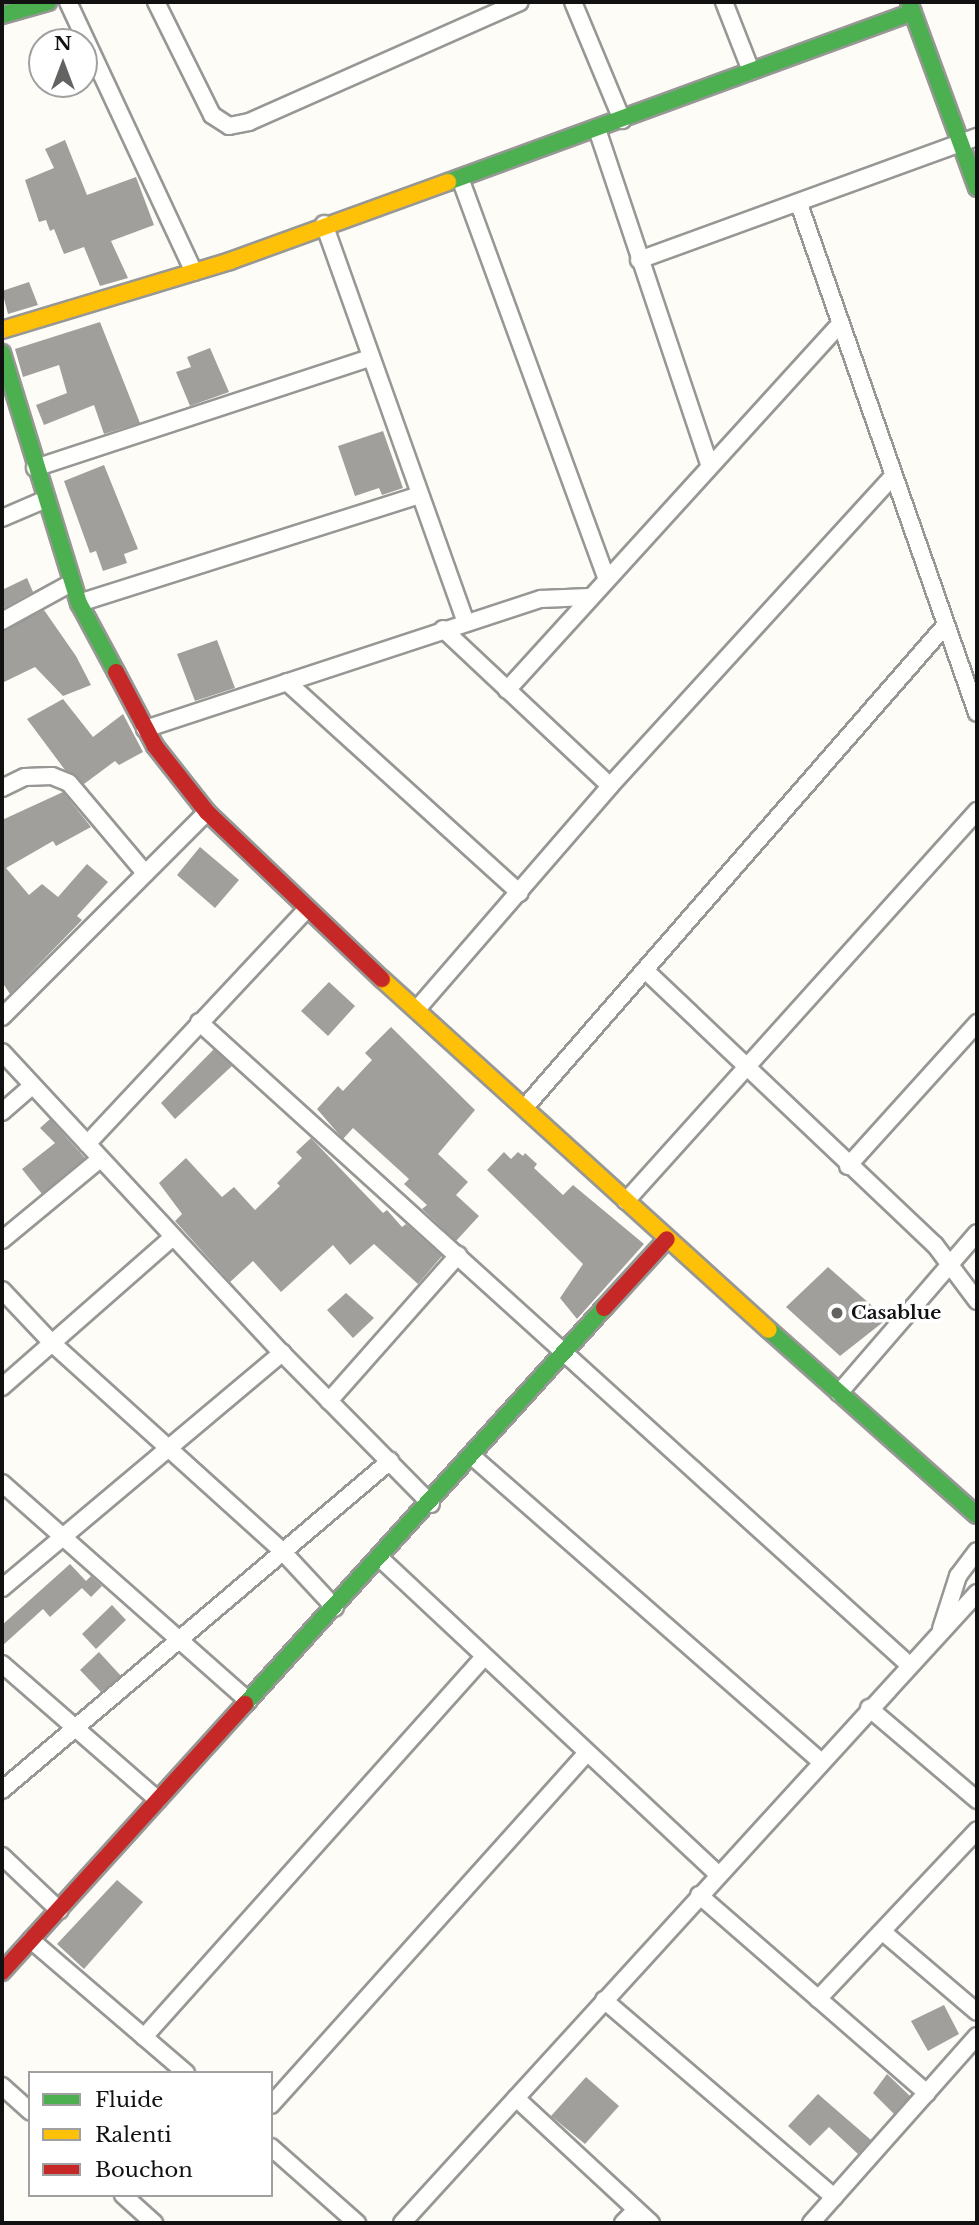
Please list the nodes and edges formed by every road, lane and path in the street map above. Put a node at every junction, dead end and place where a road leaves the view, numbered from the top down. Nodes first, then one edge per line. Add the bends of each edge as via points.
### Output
1 (48, 2) edge
2 (68, 2) edge
3 (156, 2) edge
4 (520, 2) edge
5 (573, 2) edge
6 (724, 2) edge
7 (23, 5) edge
8 (911, 7) edge
9 (2, 15) edge
10 (751, 71) junction
11 (622, 120) junction
12 (597, 129) junction
13 (969, 140) edge
14 (460, 178) junction
15 (977, 188) edge
16 (799, 204) junction
17 (324, 224) junction
18 (639, 260) junction
19 (194, 272) junction
20 (840, 324) junction
21 (2, 330) edge
22 (2, 353) edge
23 (370, 358) junction
24 (710, 467) junction
25 (35, 468) junction
26 (893, 476) junction
27 (419, 495) junction
28 (44, 500) junction
29 (2, 518) edge
30 (607, 579) junction
31 (71, 583) junction
32 (589, 597) junction
33 (79, 603) junction
34 (2, 621) edge
35 (465, 621) junction
36 (944, 627) junction
37 (443, 629) junction
38 (286, 682) junction
39 (507, 690) junction
40 (977, 713) edge
41 (145, 729) junction
42 (610, 786) junction
43 (2, 788) edge
44 (977, 811) edge
45 (207, 812) junction
46 (145, 873) junction
47 (520, 893) junction
48 (306, 910) junction
49 (645, 970) junction
50 (418, 1008) junction
51 (2, 1017) edge
52 (199, 1022) junction
53 (977, 1023) edge
54 (2, 1052) edge
55 (744, 1067) junction
56 (33, 1086) junction
57 (526, 1105) junction
58 (2, 1112) edge
59 (87, 1144) junction
60 (100, 1159) junction
61 (848, 1166) junction
62 (626, 1201) junction
63 (977, 1233) edge
64 (173, 1237) junction
65 (667, 1239) junction
66 (2, 1240) edge
67 (458, 1255) junction
68 (950, 1264) junction
69 (2, 1290) edge
70 (977, 1301) edge
71 (52, 1343) junction
72 (566, 1350) junction
73 (282, 1353) junction
74 (2, 1387) edge
75 (839, 1393) junction
76 (329, 1401) junction
77 (169, 1450) junction
78 (473, 1457) junction
79 (390, 1461) junction
80 (2, 1483) edge
81 (430, 1504) junction
82 (977, 1515) edge
83 (61, 1539) junction
84 (977, 1550) edge
85 (283, 1552) junction
86 (381, 1559) junction
87 (2, 1588) edge
88 (977, 1594) edge
89 (335, 1608) junction
90 (941, 1631) junction
91 (175, 1641) junction
92 (484, 1657) junction
93 (2, 1664) edge
94 (908, 1664) junction
95 (248, 1701) junction
96 (869, 1708) junction
97 (72, 1730) junction
98 (587, 1753) junction
99 (820, 1761) junction
100 (2, 1790) edge
101 (158, 1800) junction
102 (977, 1800) edge
103 (977, 1830) edge
104 (2, 1856) edge
105 (718, 1874) junction
106 (699, 1895) junction
107 (59, 1910) junction
108 (883, 1932) junction
109 (31, 1940) junction
110 (2, 1972) edge
111 (818, 1999) junction
112 (604, 2000) junction
113 (977, 2012) edge
114 (977, 2036) edge
115 (144, 2037) junction
116 (184, 2071) edge
117 (2, 2086) edge
118 (927, 2093) junction
119 (516, 2098) junction
120 (273, 2103) edge
121 (28, 2109) edge
122 (273, 2149) edge
123 (125, 2197) edge
124 (834, 2197) junction
125 (636, 2210) junction
126 (154, 2223) edge
127 (357, 2223) edge
128 (402, 2223) edge
129 (622, 2223) edge
130 (651, 2223) edge
131 (811, 2223) edge

1 - 7 street
2 - 19 street
3 - 4 street via 212,114 229,126 249,122
5 - 11 street
6 - 10 street
7 - 9 street
8 - 10 street
8 - 13 street
10 - 11 street
11 - 12 street
12 - 14 street
12 - 18 street
13 - 15 street
13 - 16 street
14 - 17 street
14 - 30 street
16 - 18 street
16 - 20 street
17 - 19 street
17 - 23 street
18 - 24 street
19 - 21 street
20 - 24 street
20 - 26 street
22 - 25 street
23 - 25 street
23 - 27 street
24 - 30 street
25 - 28 street
26 - 36 street
26 - 42 street
27 - 33 street
27 - 35 street
28 - 29 street
28 - 31 street
30 - 32 street
31 - 33 street
31 - 34 street
32 - 35 street via 558,595
32 - 39 street
33 - 41 street
35 - 37 street
36 - 40 street
36 - 49 street
37 - 38 street
37 - 39 street
38 - 41 street
38 - 47 street
39 - 42 street
41 - 45 street
42 - 47 street
43 - 46 street via 25,777 52,776 69,783
44 - 55 street
45 - 46 street
45 - 48 street
46 - 51 street
47 - 50 street
48 - 50 street
48 - 52 street
49 - 55 street
49 - 57 street
50 - 57 street
52 - 59 street
52 - 67 street
53 - 61 street
54 - 56 street
55 - 61 street
55 - 62 street
56 - 58 street
56 - 59 street
57 - 62 street
59 - 60 street
60 - 64 street
60 - 66 street
61 - 68 street
62 - 65 street
63 - 68 street
64 - 71 street
64 - 73 street
65 - 72 street
65 - 75 street
67 - 72 street
67 - 76 street
68 - 70 street
68 - 75 street
69 - 71 street
71 - 74 street
71 - 77 street
72 - 78 street
72 - 94 street
73 - 76 street
73 - 77 street
75 - 82 street
76 - 79 street
77 - 83 street
77 - 85 street
78 - 81 street
78 - 99 street
79 - 81 street
79 - 85 street
80 - 83 street
81 - 86 street
83 - 87 street
83 - 91 street
84 - 90 street via 958,1576
85 - 89 street
85 - 91 street
86 - 89 street
86 - 92 street
88 - 90 street
89 - 95 street
90 - 94 street
91 - 95 street
91 - 97 street
92 - 98 street
92 - 115 street
93 - 97 street
94 - 96 street
95 - 101 street
96 - 99 street
96 - 102 street
97 - 100 street
97 - 101 street
98 - 105 street
98 - 120 street
99 - 105 street
101 - 107 street
103 - 108 street
104 - 107 street
105 - 106 street
106 - 111 street
106 - 112 street
107 - 109 street
108 - 111 street
108 - 113 street
109 - 110 street
109 - 115 street
111 - 118 street
112 - 119 street
112 - 124 street
114 - 118 street
115 - 116 street
117 - 121 street
118 - 124 street
119 - 125 street
119 - 128 street
122 - 127 street
123 - 126 street
124 - 131 street
125 - 129 street
125 - 130 street

